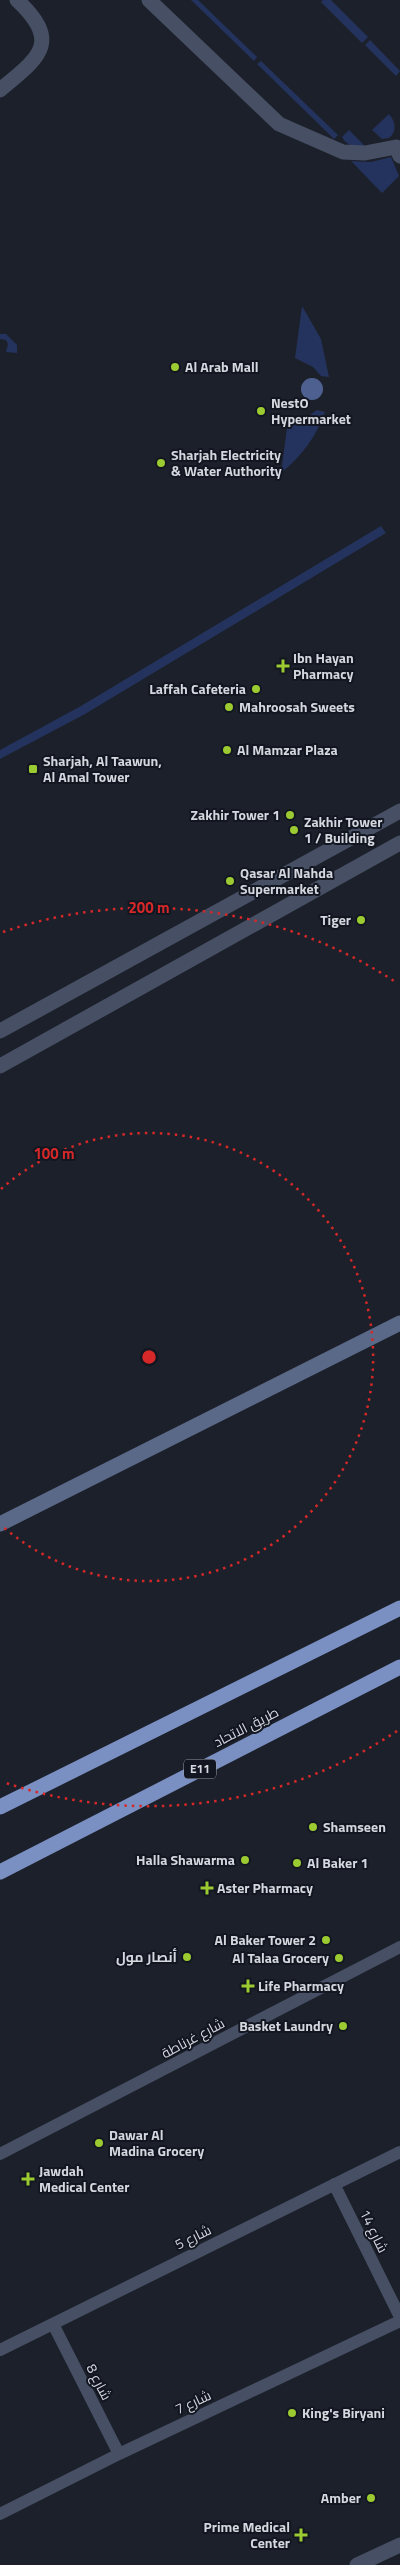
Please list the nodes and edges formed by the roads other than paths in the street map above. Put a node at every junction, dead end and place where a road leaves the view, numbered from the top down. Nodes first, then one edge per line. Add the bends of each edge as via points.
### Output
1 (17, 0) edge
2 (152, 2) edge
3 (0, 90) edge
4 (400, 156) edge
5 (400, 811) edge
6 (400, 843) edge
7 (0, 1030) edge
8 (0, 1066) edge
9 (400, 1323) edge
10 (0, 1524) edge
11 (400, 1608) edge
12 (400, 1667) edge
13 (0, 1807) edge
14 (0, 1872) edge
15 (400, 1947) edge
16 (400, 2152) edge
17 (0, 2154) edge
18 (334, 2184) junction
19 (400, 2317) edge
20 (400, 2321) edge
21 (52, 2324) junction
22 (0, 2350) edge
23 (118, 2454) junction
24 (0, 2514) edge
25 (400, 2545) edge
26 (358, 2565) edge

1 - 3 street via 38,24 41,45 36,59
2 - 4 street via 279,124 344,152 365,153 396,147
5 - 7 street
6 - 8 street
9 - 10 main road
11 - 13 highway
12 - 14 highway, طريق الاتحاد / E11
15 - 17 street, شارع غرناطة
16 - 18 street, شارع 5
18 - 19 street, شارع 14
18 - 21 street, شارع 5
20 - 23 street, شارع 7
21 - 22 street, شارع 5
21 - 23 street, شارع 8
23 - 24 street, شارع 7
25 - 26 street

